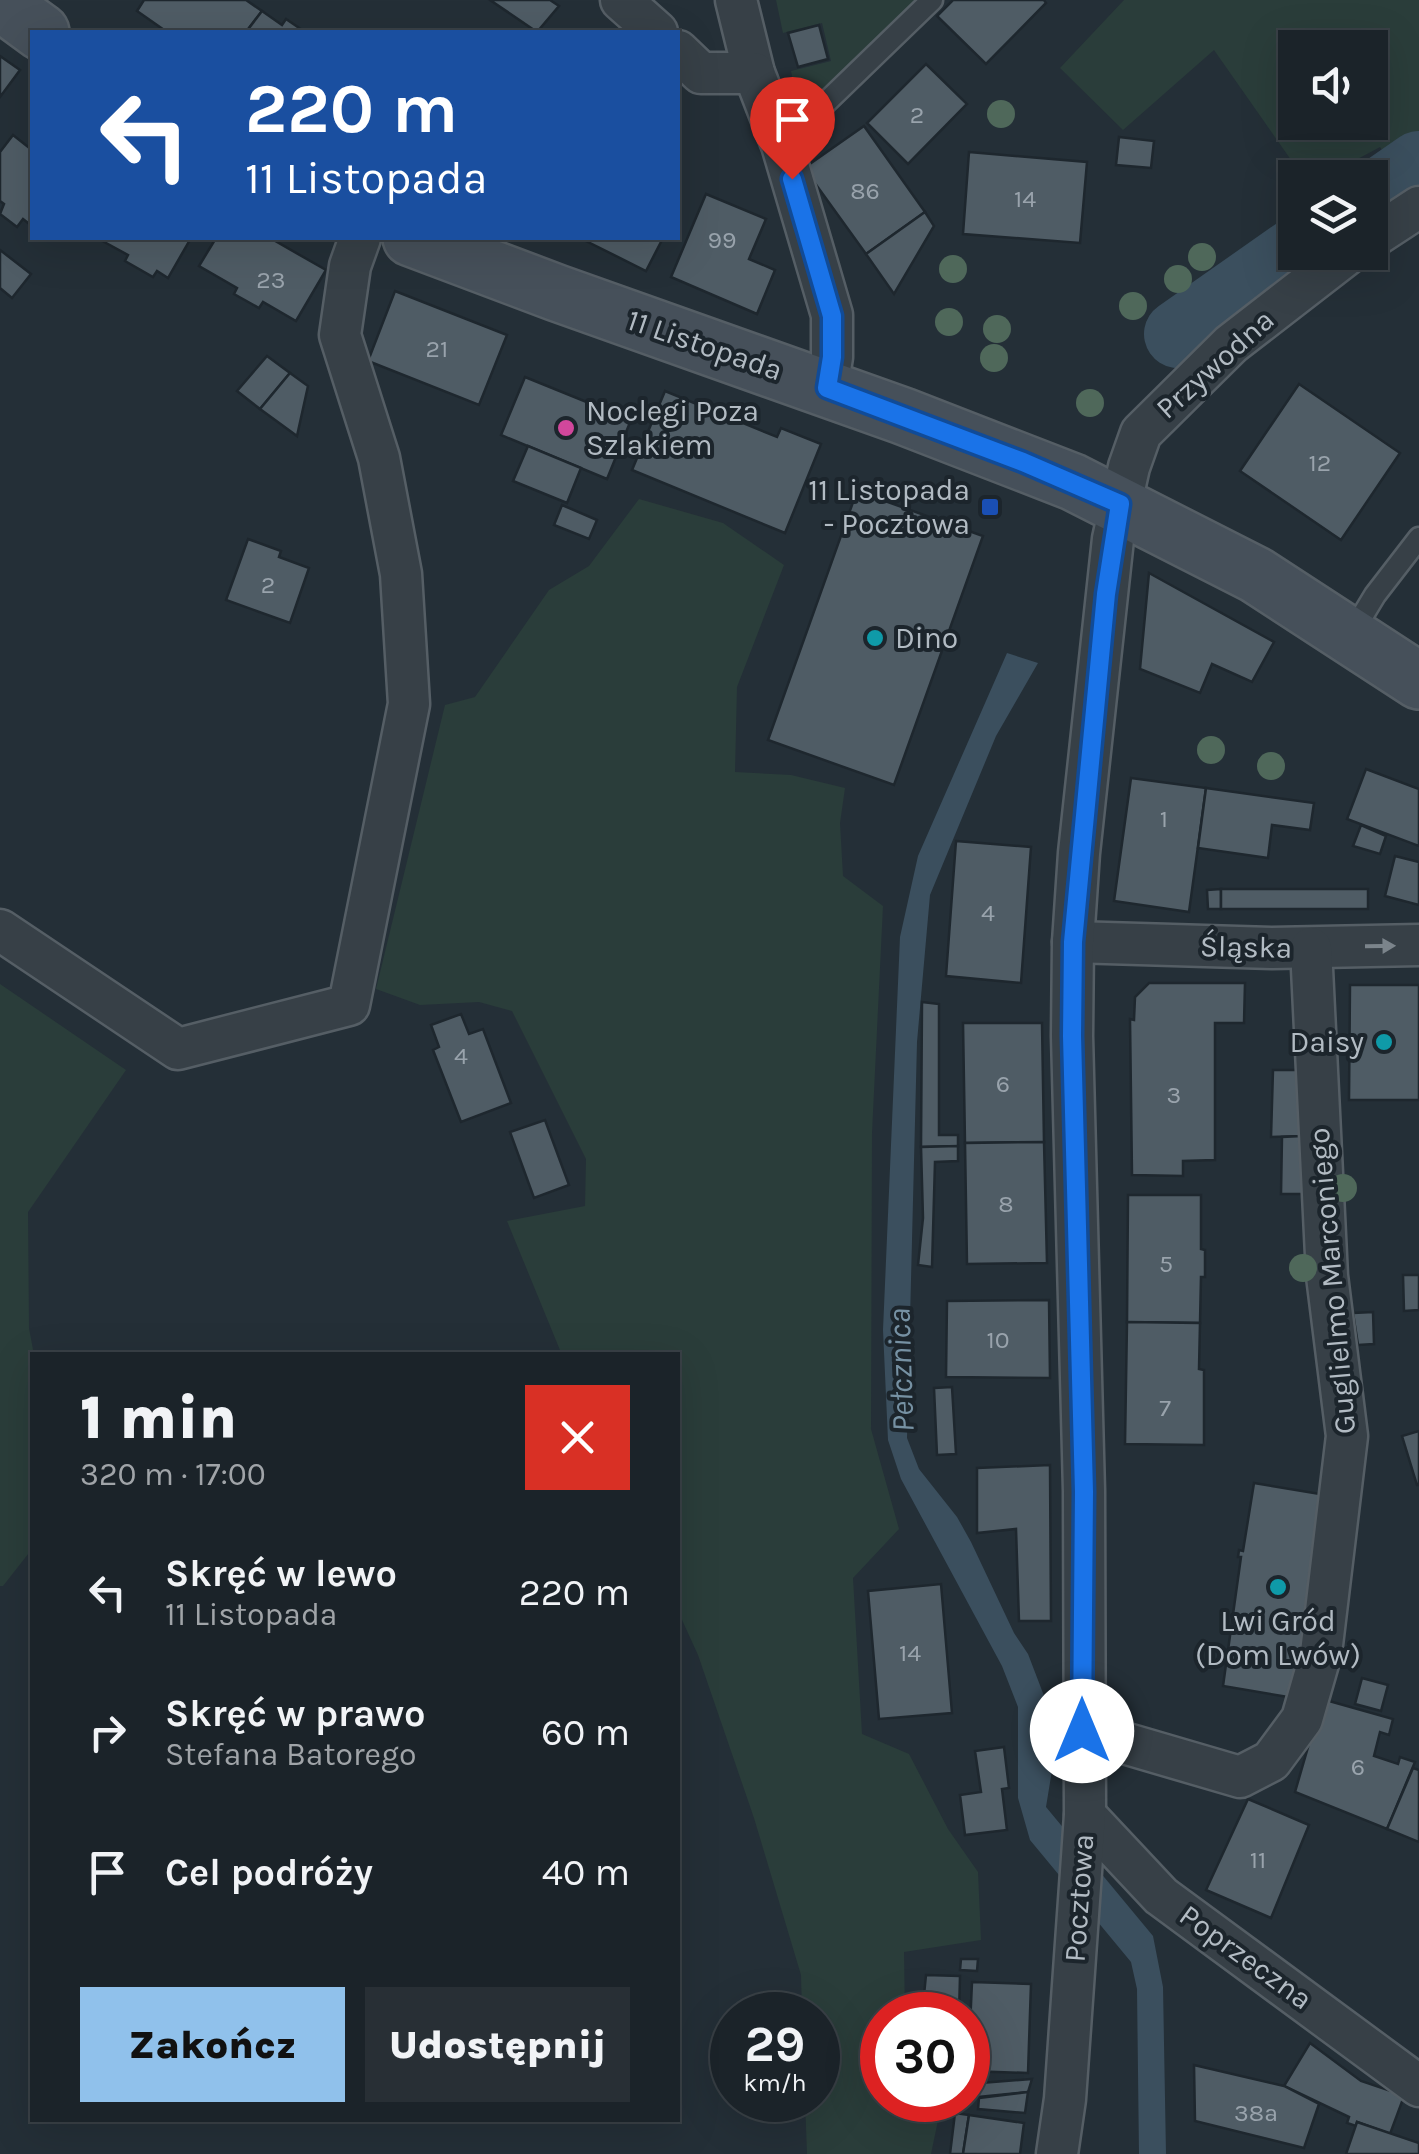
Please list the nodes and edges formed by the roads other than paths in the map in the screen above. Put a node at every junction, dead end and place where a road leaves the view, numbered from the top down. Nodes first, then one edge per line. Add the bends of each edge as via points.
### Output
1 (621, 0) edge
2 (736, 0) edge
3 (932, 0) edge
4 (0, 2) edge
5 (38, 30) edge
6 (655, 30) edge
7 (680, 53) edge
8 (754, 74) junction
9 (782, 145) junction
10 (1419, 207) edge
11 (1388, 227) edge
12 (359, 240) edge
13 (416, 240) edge
14 (1327, 270) edge
15 (827, 388) junction
16 (1120, 504) junction
17 (1419, 538) edge
18 (1330, 621) junction
19 (1419, 681) edge
20 (0, 930) edge
21 (1073, 942) junction
22 (1419, 945) edge
23 (1311, 948) junction
24 (1082, 1731) junction
25 (1084, 1824) junction
26 (1419, 2086) edge
27 (1057, 2154) edge

1 - 6 street
2 - 8 street
3 - 9 lane
4 - 5 main road
7 - 8 street via 701,72
8 - 9 street
9 - 15 street via 832,316
10 - 11 street
12 - 20 street via 340,335 379,458 401,574 409,704 349,1005 178,1049
13 - 15 main road, 11 Listopada
14 - 16 street, Przywodna via 1231,344 1141,432
15 - 16 main road, 11 Listopada
16 - 18 main road, 11 Listopada
16 - 21 street, Pocztowa
17 - 18 lane via 1375,595
18 - 19 main road, 11 Listopada
21 - 23 street, Śląska
21 - 24 street, Pocztowa
23 -> 22 street, Śląska
23 - 24 street, Guglielmo Marconiego via 1327,1276 1347,1436 1321,1654 1302,1719 1271,1761 1240,1777
24 - 25 street, Pocztowa
25 - 26 street, Poprzeczna via 1161,1896
25 - 27 street, Pocztowa

